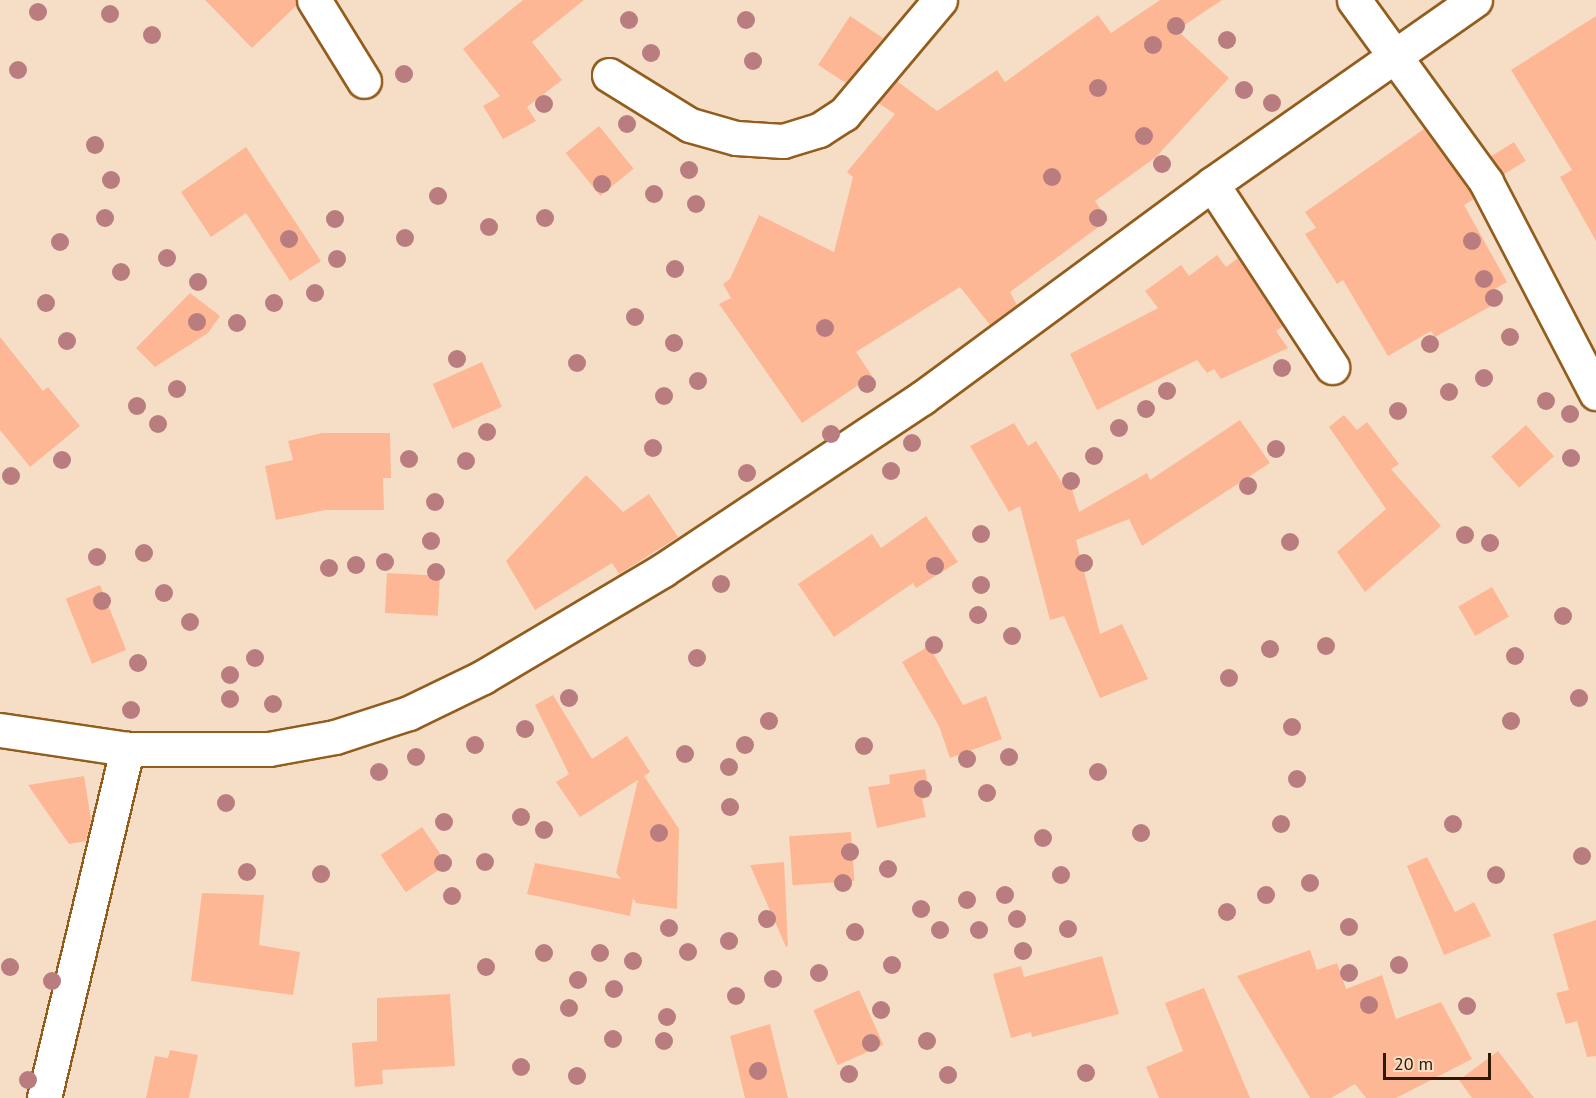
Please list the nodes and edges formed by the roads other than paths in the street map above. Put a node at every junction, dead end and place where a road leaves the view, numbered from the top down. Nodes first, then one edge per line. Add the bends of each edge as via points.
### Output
1 (314, 0) edge
2 (940, 0) edge
3 (1354, 0) edge
4 (1475, 0) edge
5 (1394, 56) junction
6 (609, 75) dead end
7 (364, 81) dead end
8 (1212, 184) junction
9 (1332, 367) dead end
10 (1596, 393) edge
11 (0, 730) edge
12 (127, 749) junction
13 (44, 1098) edge

1 - 7 street
2 - 6 street via 844,114 819,130 783,141 736,138 690,125
3 - 5 street
4 - 5 street
5 - 8 street
5 - 10 street via 1486,182
8 - 9 street
8 - 12 street via 922,398 663,570 483,677 409,713 335,737 269,749
11 - 12 street
12 - 13 street

